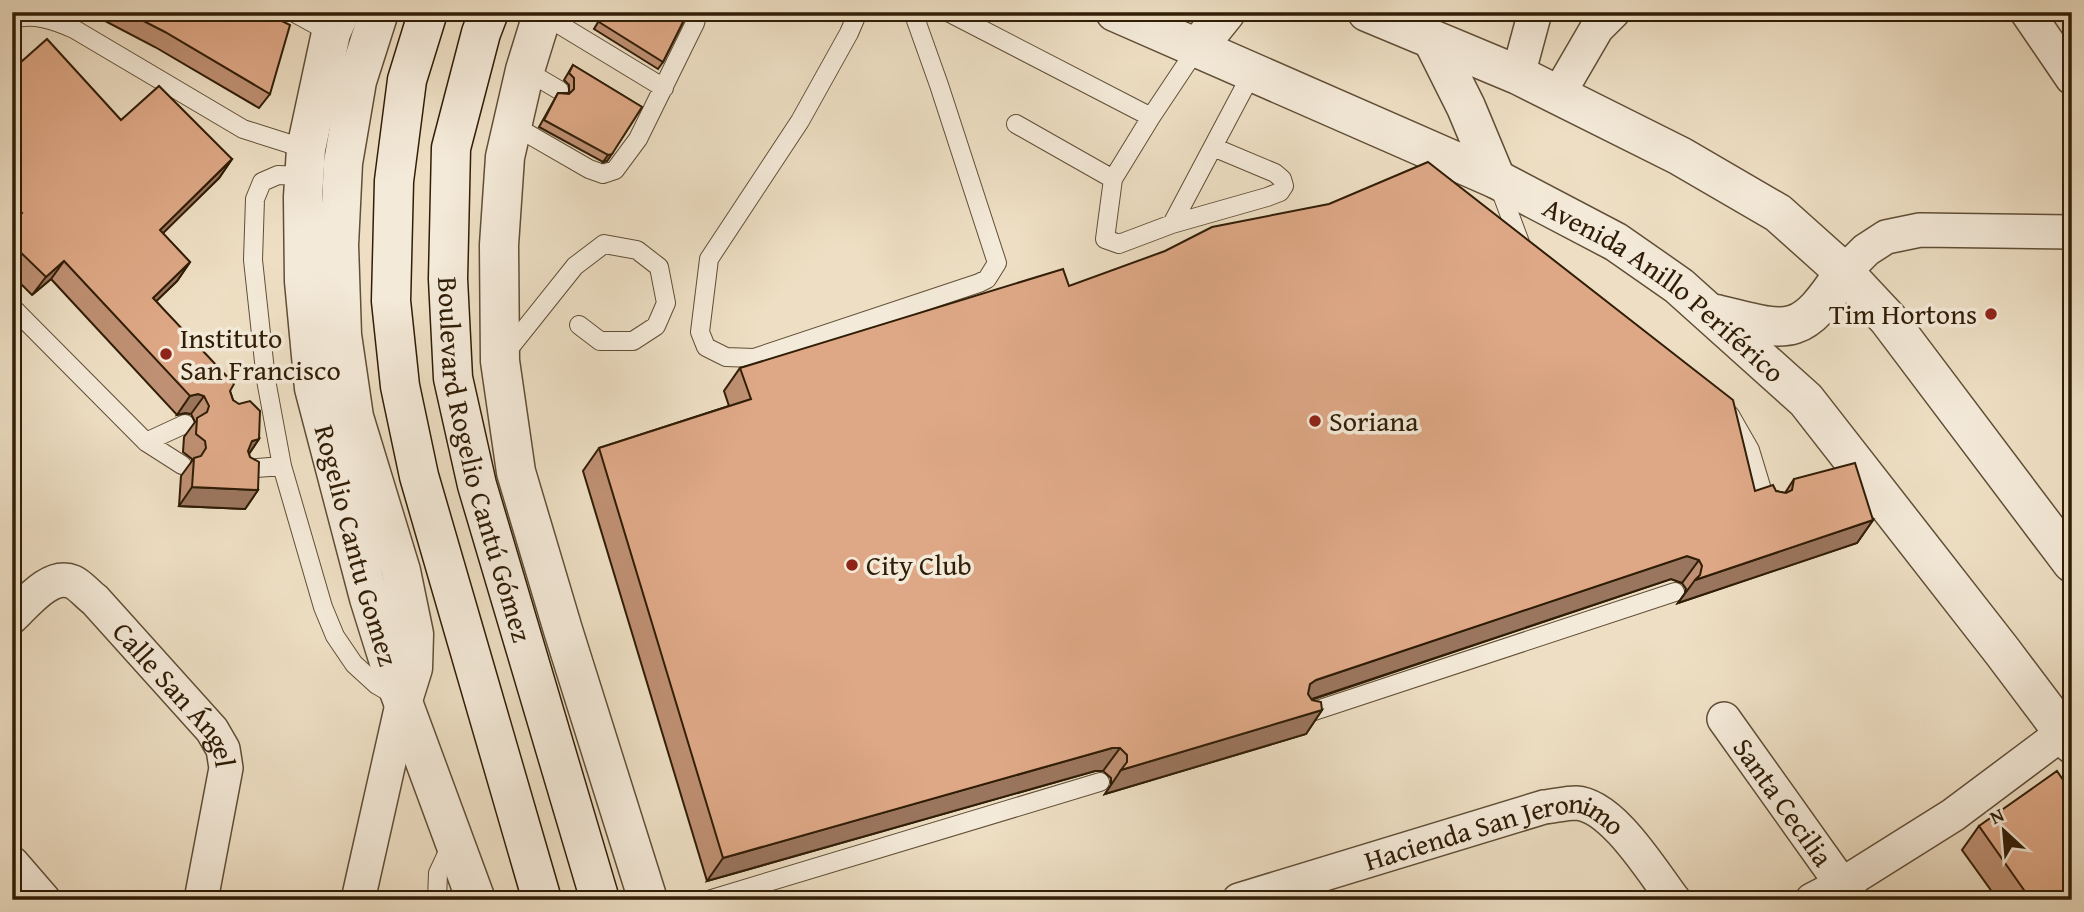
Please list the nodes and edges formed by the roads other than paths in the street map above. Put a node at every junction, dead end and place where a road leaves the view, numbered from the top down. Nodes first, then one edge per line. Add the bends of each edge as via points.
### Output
1 (293, 12) edge
2 (379, 12) edge
3 (428, 12) edge
4 (489, 12) edge
5 (698, 12) edge
6 (858, 12) edge
7 (913, 12) edge
8 (948, 12) edge
9 (1226, 12) edge
10 (1535, 12) edge
11 (1613, 12) edge
12 (2027, 12) edge
13 (543, 13) edge
14 (1123, 13) edge
15 (1381, 15) edge
16 (12, 19) edge
17 (336, 23) edge
18 (1433, 41) junction
19 (1197, 48) junction
20 (525, 70) junction
21 (1252, 73) junction
22 (1518, 75) junction
23 (2072, 78) edge
24 (664, 88) junction
25 (559, 90) edge
26 (1558, 95) junction
27 (1151, 117) junction
28 (511, 124) junction
29 (1016, 124) dead end
30 (1213, 147) junction
31 (305, 162) junction
32 (1113, 179) junction
33 (1496, 179) junction
34 (1172, 225) junction
35 (2072, 232) edge
36 (1530, 262) edge
37 (1844, 272) junction
38 (12, 307) edge
39 (1709, 312) junction
40 (579, 325) dead end
41 (500, 360) junction
42 (269, 398) junction
43 (1718, 401) edge
44 (249, 404) edge
45 (185, 424) dead end
46 (146, 442) junction
47 (182, 465) dead end
48 (282, 466) junction
49 (246, 469) edge
50 (1767, 506) edge
51 (2072, 563) edge
52 (1675, 592) dead end
53 (12, 617) edge
54 (403, 700) junction
55 (1302, 715) edge
56 (1724, 719) dead end
57 (2069, 734) edge
58 (1100, 782) dead end
59 (454, 839) junction
60 (12, 863) edge
61 (364, 865) junction
62 (1848, 892) edge
63 (44, 900) edge
64 (201, 900) edge
65 (358, 900) edge
66 (376, 900) edge
67 (438, 900) edge
68 (476, 900) edge
69 (541, 900) edge
70 (600, 900) edge
71 (648, 900) edge
72 (708, 900) edge
73 (1239, 900) edge
74 (1674, 900) edge
75 (1812, 900) edge

1 - 17 lane
2 - 54 street via 357,81 343,163 340,297 354,417 401,570 414,634 413,667
3 - 69 street, Boulevard Rogelio Cantú Gómez via 407,80 394,181 391,301 400,386 419,476
4 - 70 street, Boulevard Rogelio Cantú Gómez via 451,148 448,279 453,378 477,485
5 - 24 lane via 695,23 682,36
6 - 7 lane via 800,121 709,259 700,332 706,347 726,358 754,358 979,283 997,263
8 - 27 lane
9 - 19 street
10 - 22 street
11 - 26 street via 1597,28
12 - 23 street
13 - 20 street
13 - 24 lane
14 - 19 street, Avenida Anillo Periférico
15 - 18 street
16 - 31 lane via 54,20
17 - 31 street, Rogelio Cantu Gomez
18 - 22 street
18 - 33 street
19 - 21 street, Avenida Anillo Periférico
19 - 27 lane
20 - 25 lane
20 - 28 street
21 - 30 lane
21 - 33 street, Avenida Anillo Periférico
22 - 26 street
24 - 28 lane via 631,136 615,170 603,174
26 - 37 street via 1778,213
27 - 32 lane
28 - 41 street via 499,245
29 - 32 lane
30 - 34 lane
30 - 34 lane via 1275,173 1282,179 1280,192
31 - 42 lane via 262,181 256,199 253,260
31 - 54 street, Rogelio Cantu Gomez via 304,281 314,388 369,598
32 - 34 lane via 1105,239 1119,244
33 - 36 lane via 1517,241
33 - 39 street, Avenida Anillo Periférico via 1616,242
35 - 37 street via 1920,230 1886,237
37 - 39 street via 1808,319 1786,327 1765,327
37 - 51 street via 1888,319
38 - 46 lane
39 - 57 street, Avenida Anillo Periférico via 1806,400
40 - 41 lane via 600,341 633,341 656,326 666,303 659,267 637,250 604,244 575,266
41 - 71 street via 516,472
42 - 44 lane
42 - 48 lane
43 - 50 lane via 1750,450
45 - 46 lane
46 - 47 lane
48 - 49 lane
48 - 54 lane via 335,636 354,664
52 - 55 lane
53 - 64 street, Calle San Ángel via 38,592 57,581 72,582 94,600 212,730 223,749 226,768
54 - 59 street, Rogelio Cantu Gomez
54 - 61 street
56 - 62 street, Santa Cecilia
57 - 62 street
58 - 72 lane
59 - 67 lane via 438,873
59 - 68 street, Rogelio Cantu Gomez
60 - 63 street
61 - 65 street
61 - 66 lane
62 - 75 street
73 - 74 street, Hacienda San Jeronimo via 1544,807 1577,803 1600,811 1619,829

